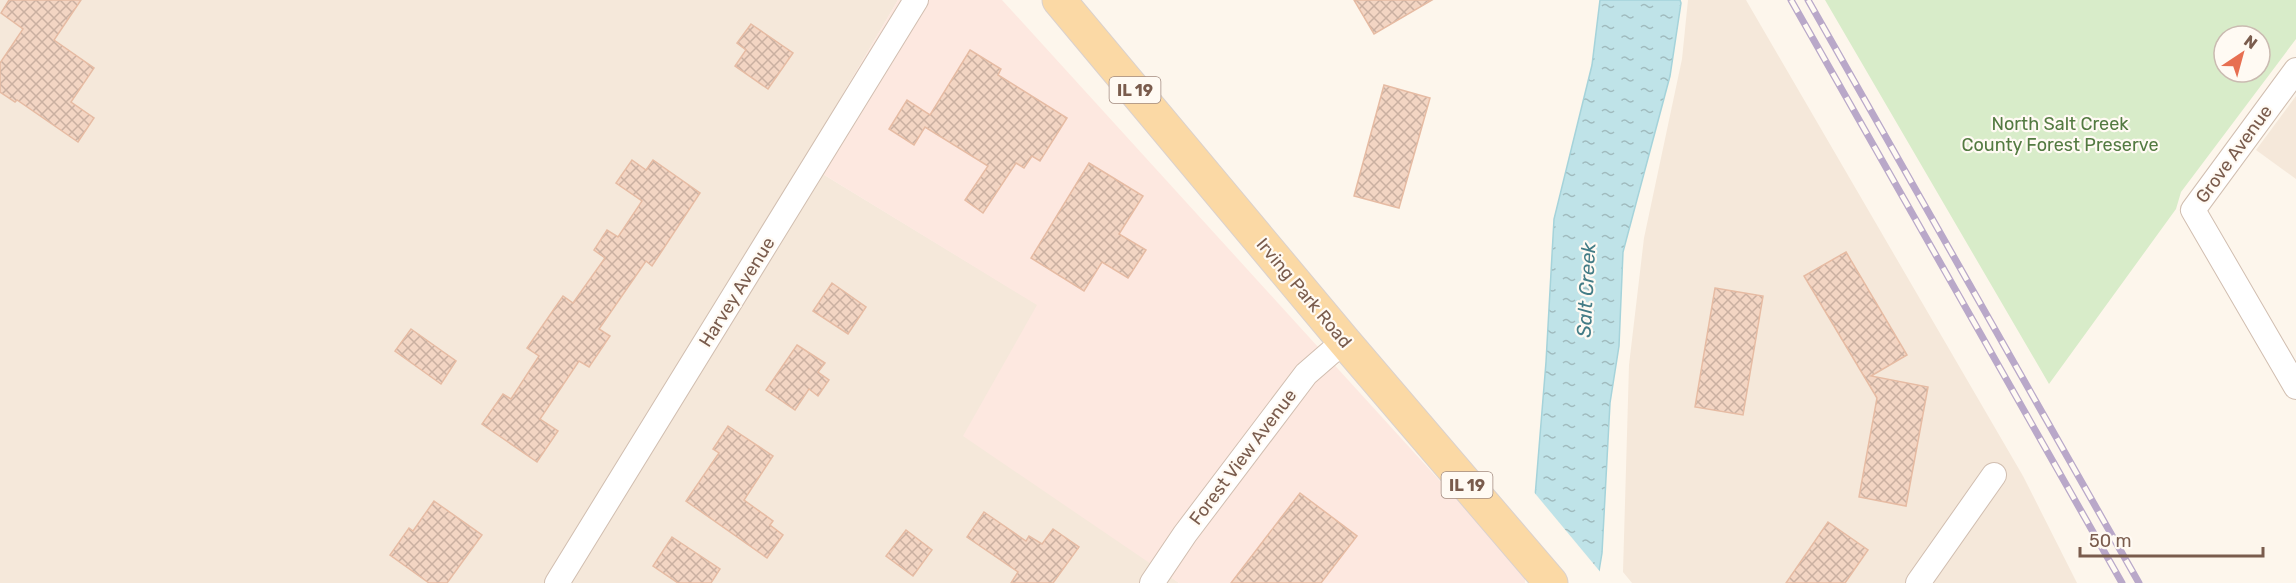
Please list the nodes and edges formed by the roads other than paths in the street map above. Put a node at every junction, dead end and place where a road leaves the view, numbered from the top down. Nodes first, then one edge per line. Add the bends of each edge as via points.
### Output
1 (916, 0) edge
2 (1059, 0) edge
3 (2296, 70) edge
4 (1344, 341) junction
5 (2296, 387) edge
6 (1994, 475) dead end
7 (557, 583) edge
8 (1152, 583) edge
9 (1551, 583) edge
10 (1917, 583) edge

1 - 7 street, Harvey Avenue
2 - 4 main road, Irving Park Road / IL 19
3 - 5 street, Grove Avenue via 2193,210
4 - 8 street, Forest View Avenue via 1306,374
4 - 9 main road, Irving Park Road / IL 19
6 - 10 street

